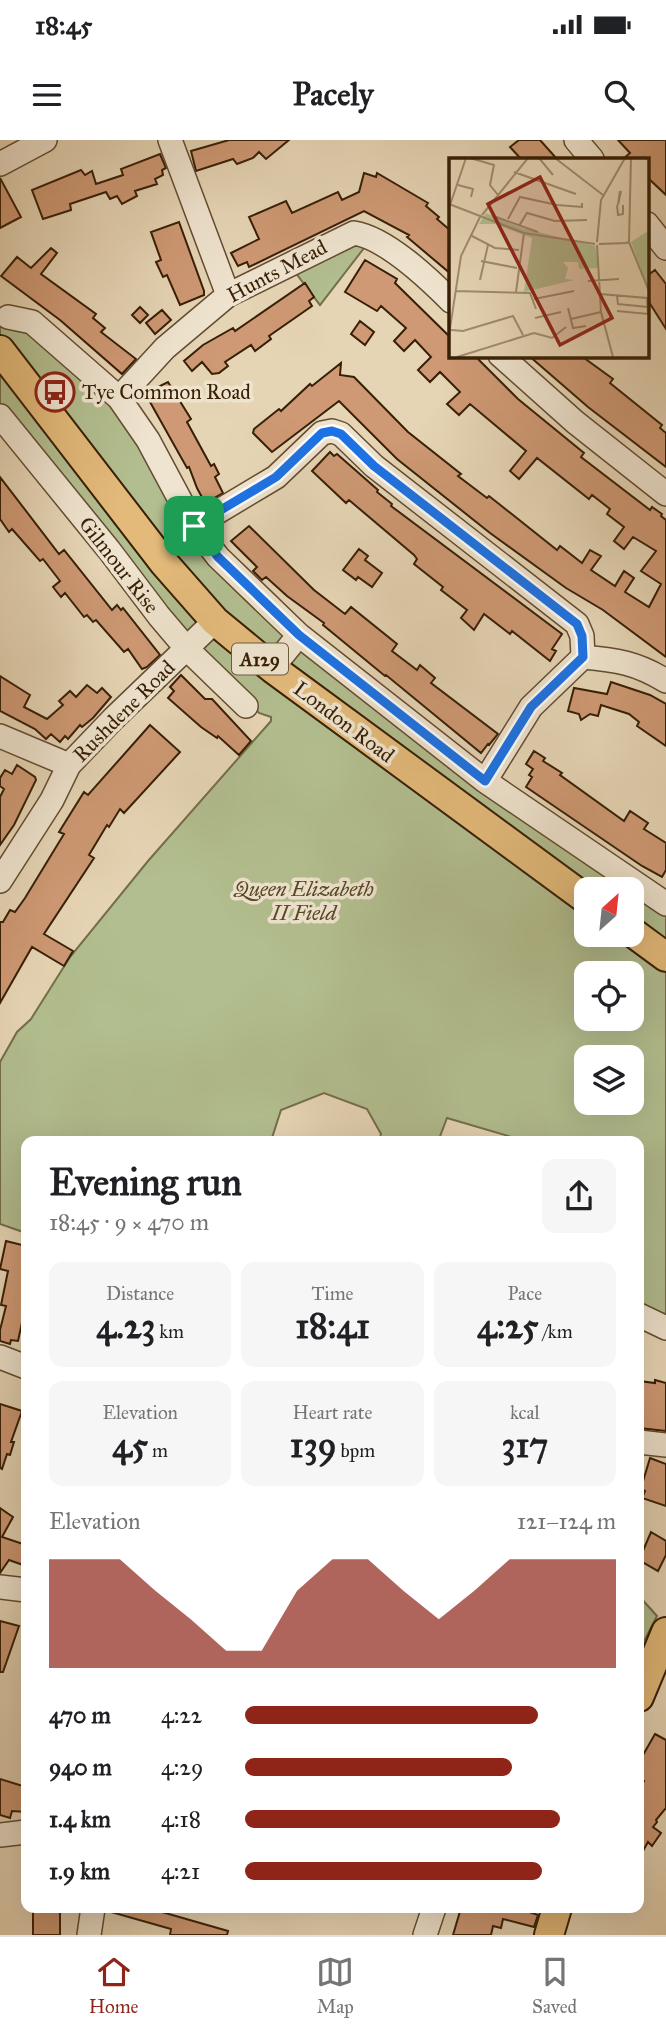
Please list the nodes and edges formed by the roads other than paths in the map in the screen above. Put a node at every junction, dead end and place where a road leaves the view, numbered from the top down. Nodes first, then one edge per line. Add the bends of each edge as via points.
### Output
1 (45, 140) edge
2 (170, 140) edge
3 (576, 140) edge
4 (591, 158) edge
5 (0, 164) edge
6 (648, 225) edge
7 (666, 248) edge
8 (228, 295) junction
9 (449, 298) edge
10 (8, 317) dead end
11 (0, 350) edge
12 (502, 357) edge
13 (119, 398) junction
14 (0, 416) edge
15 (666, 494) edge
16 (194, 526) junction
17 (215, 621) junction
18 (299, 635) junction
19 (187, 649) junction
20 (583, 657) junction
21 (272, 668) junction
22 (666, 681) edge
23 (246, 706) dead end
24 (0, 737) edge
25 (69, 765) junction
26 (485, 781) junction
27 (0, 881) edge
28 (574, 891) edge
29 (666, 904) edge
30 (644, 941) edge
31 (666, 957) edge
32 (644, 1317) edge
33 (666, 1328) edge
34 (0, 1357) edge
35 (21, 1365) edge
36 (644, 1443) edge
37 (666, 1445) edge
38 (0, 1587) edge
39 (21, 1589) edge
40 (666, 1634) edge
41 (644, 1685) edge
42 (21, 1833) edge
43 (0, 1835) edge
44 (92, 1913) edge
45 (432, 1913) edge
46 (556, 1913) edge
47 (89, 1935) edge
48 (425, 1935) edge
49 (549, 1935) edge

1 - 5 street
2 - 8 street
3 - 4 street
6 - 7 street
8 - 9 street, Hunts Mead via 354,233 419,269
8 - 13 street, Hunts Mead via 166,348
10 - 13 street via 32,322
11 - 17 main road, London Road / A129 via 164,563
12 - 15 street
13 - 16 street via 148,440
14 - 19 street, Gilmour Rise
16 - 18 street via 218,557
16 - 20 street via 276,477 322,433 341,434 374,466 577,624
17 - 19 street, Rushdene Road
17 - 21 main road, London Road / A129
18 - 21 street
18 - 26 street
19 - 23 street, Gilmour Rise
19 - 25 street, Rushdene Road
20 - 22 street via 634,664
20 - 26 street via 531,707
21 - 28 main road, London Road / A129
24 - 25 street
25 - 27 street, Rushdene Road
26 - 29 street
30 - 31 main road
32 - 33 street
34 - 35 street
36 - 37 street
38 - 39 street
40 - 41 main road
42 - 43 street
44 - 47 street
45 - 48 street
46 - 49 main road

